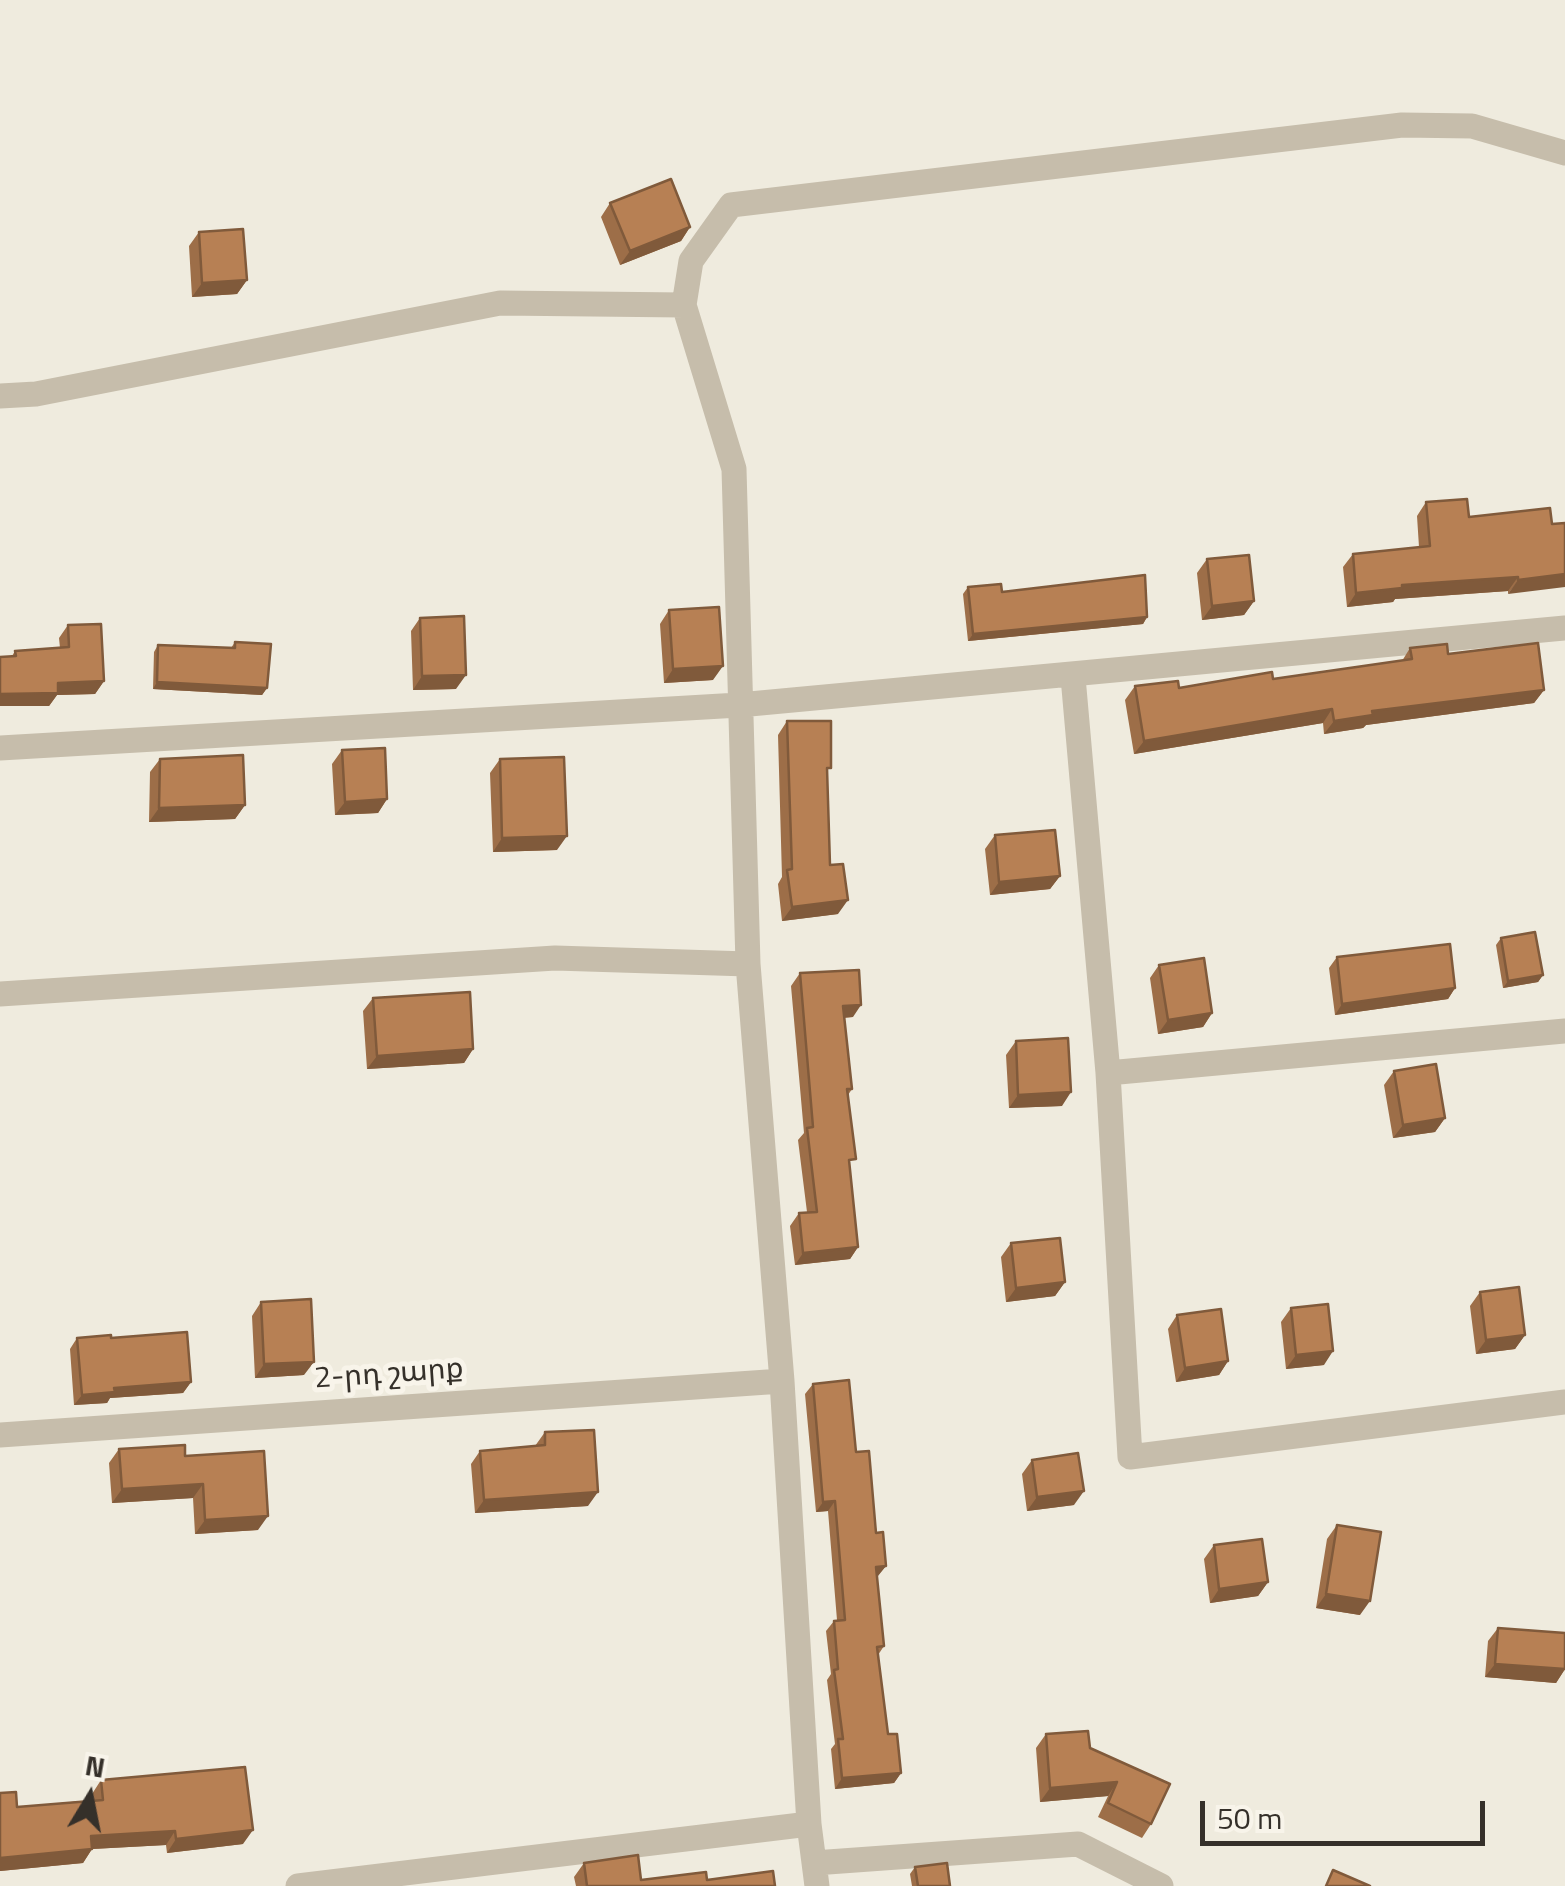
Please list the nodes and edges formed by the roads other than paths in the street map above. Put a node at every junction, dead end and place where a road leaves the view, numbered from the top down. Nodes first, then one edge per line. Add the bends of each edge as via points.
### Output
1 (1565, 152) edge
2 (684, 304) junction
3 (0, 396) edge
4 (1565, 628) edge
5 (1072, 676) junction
6 (739, 705) junction
7 (0, 748) edge
8 (748, 964) junction
9 (0, 994) edge
10 (1565, 1030) edge
11 (1108, 1072) junction
12 (782, 1381) junction
13 (1565, 1402) edge
14 (0, 1434) edge
15 (809, 1824) junction
16 (816, 1874) edge
17 (298, 1886) edge
18 (1161, 1886) edge

1 - 2 street via 1472,126 1402,126 731,205 691,261
2 - 3 street via 500,303
2 - 6 street via 734,469
4 - 5 street
5 - 6 street
5 - 11 street
6 - 7 street
6 - 8 street
8 - 9 street via 555,958
8 - 12 street
10 - 11 street
11 - 13 street via 1130,1457
12 - 14 street, 2-րդ շարք
12 - 15 street
15 - 16 street
15 - 17 street
16 - 18 street via 1078,1844

